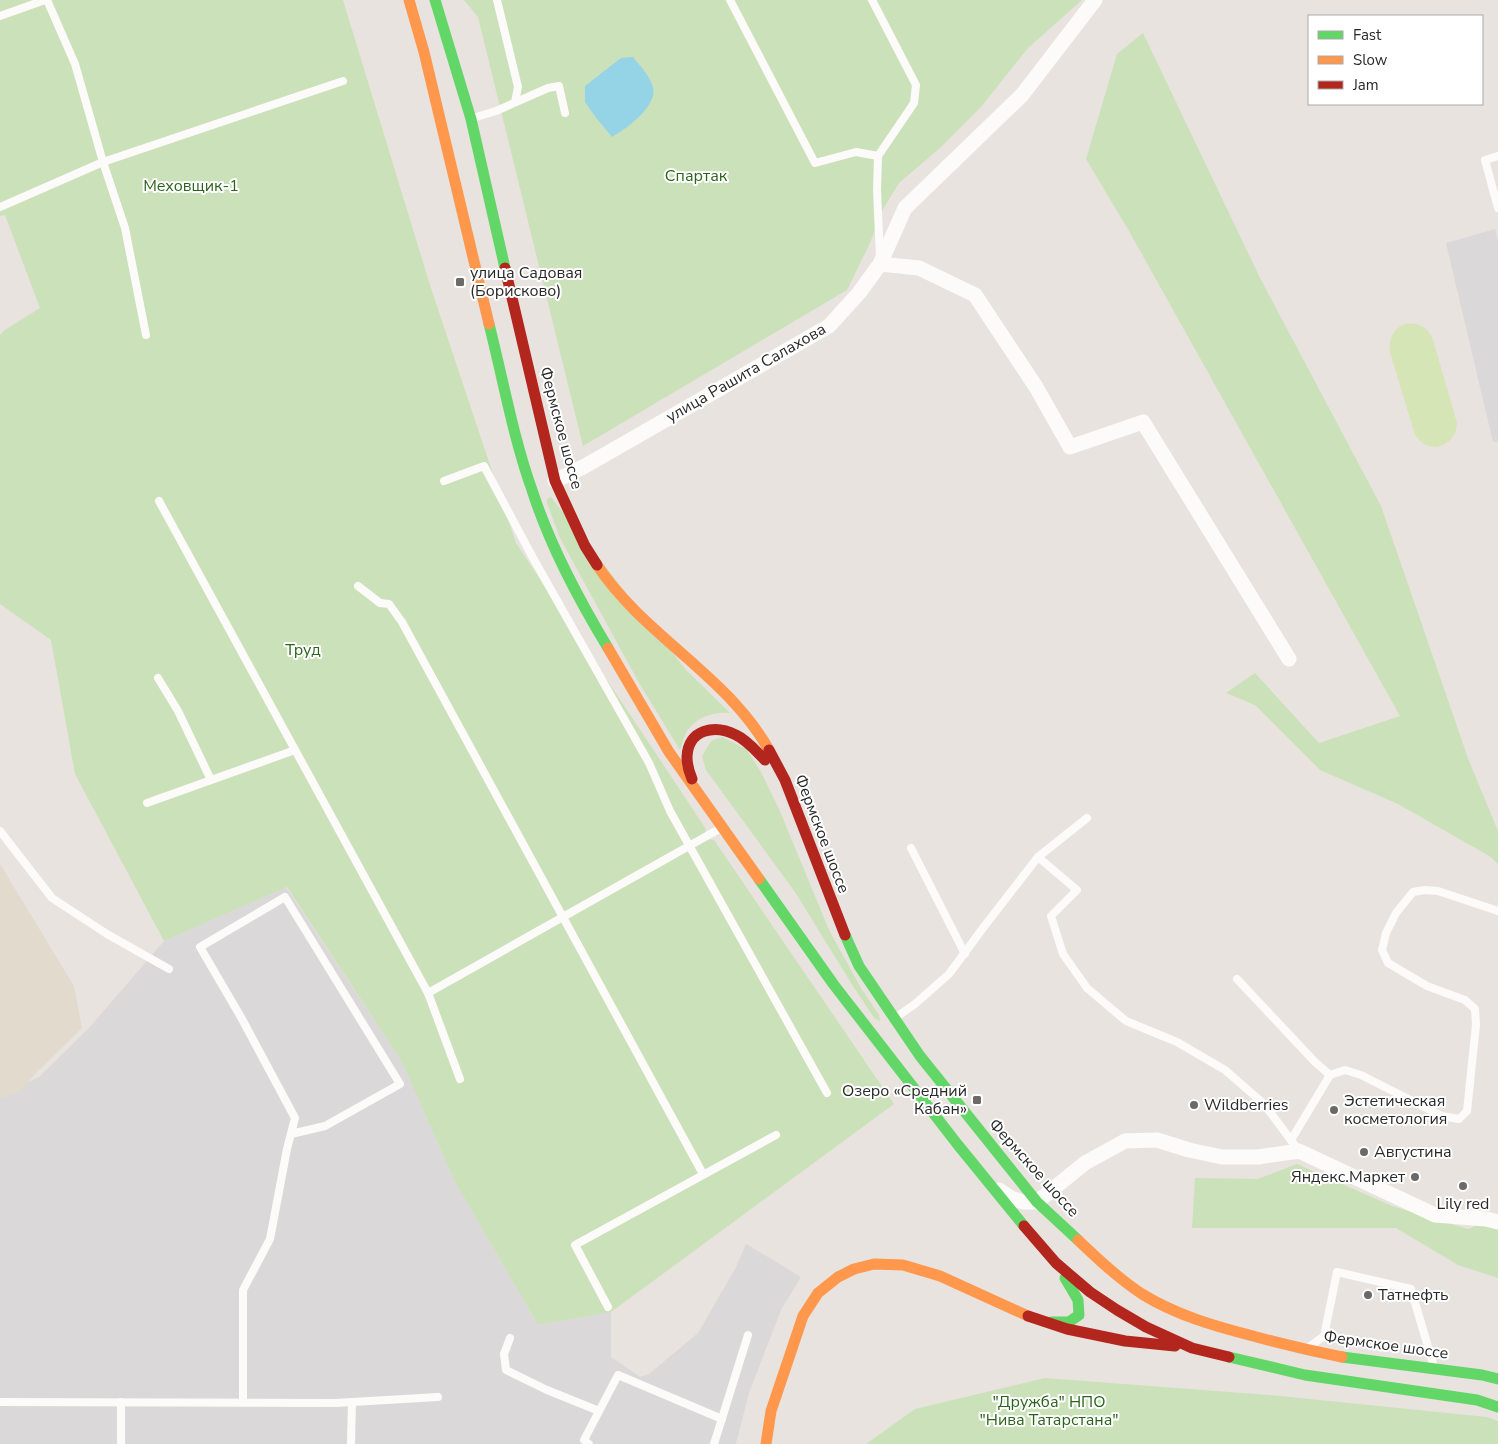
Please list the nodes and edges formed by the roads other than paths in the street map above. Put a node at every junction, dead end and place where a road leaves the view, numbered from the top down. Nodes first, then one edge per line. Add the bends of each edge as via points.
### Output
1 (46, 0) edge
2 (409, 0) edge
3 (435, 0) edge
4 (497, 0) edge
5 (730, 0) edge
6 (872, 0) edge
7 (1095, 0) edge
8 (0, 16) edge
9 (343, 81) dead end
10 (515, 102) junction
11 (565, 113) dead end
12 (471, 119) junction
13 (878, 156) junction
14 (1498, 156) edge
15 (103, 162) junction
16 (0, 207) edge
17 (1498, 208) edge
18 (880, 264) junction
19 (146, 335) dead end
20 (444, 481) dead end
21 (543, 486) junction
22 (159, 501) dead end
23 (358, 586) dead end
24 (1289, 659) dead end
25 (158, 678) dead end
26 (295, 750) junction
27 (212, 780) junction
28 (785, 780) junction
29 (695, 789) junction
30 (147, 802) dead end
31 (1087, 818) dead end
32 (722, 827) junction
33 (0, 831) edge
34 (690, 846) junction
35 (911, 848) dead end
36 (1038, 857) junction
37 (1498, 911) edge
38 (563, 917) junction
39 (965, 954) junction
40 (169, 969) dead end
41 (1237, 979) dead end
42 (428, 993) junction
43 (894, 1019) junction
44 (1330, 1076) junction
45 (460, 1079) dead end
46 (827, 1093) dead end
47 (291, 1134) junction
48 (776, 1135) dead end
49 (1295, 1146) junction
50 (704, 1174) junction
51 (991, 1185) junction
52 (1037, 1202) junction
53 (1498, 1222) edge
54 (1056, 1263) junction
55 (608, 1307) dead end
56 (1050, 1322) junction
57 (748, 1335) dead end
58 (510, 1338) dead end
59 (1192, 1348) junction
60 (1305, 1350) junction
61 (1435, 1369) junction
62 (1498, 1379) edge
63 (438, 1397) dead end
64 (0, 1402) edge
65 (121, 1402) junction
66 (242, 1402) junction
67 (352, 1402) junction
68 (1498, 1406) edge
69 (599, 1412) junction
70 (722, 1418) junction
71 (121, 1444) edge
72 (352, 1444) edge
73 (589, 1444) edge
74 (714, 1444) edge
75 (766, 1444) edge

1 - 8 lane
1 - 15 lane via 76,64
2 - 21 main road, Фермское шоссе via 524,467
3 - 12 main road, Фермское шоссе
4 - 10 lane via 518,87
5 - 13 lane via 815,163 856,152
6 - 13 lane via 916,85 914,102
7 - 18 street, улица Рашита Салахова via 1022,95 904,208
9 - 15 lane
10 - 11 lane via 559,86
10 - 12 lane
12 - 21 main road, Фермское шоссе via 536,403
13 - 18 lane
14 - 17 lane via 1485,160
15 - 16 lane
15 - 19 lane via 125,228
18 - 21 street, улица Рашита Салахова via 829,326 584,466
18 - 24 street via 918,268 975,295 1036,387 1070,447 1143,422
20 - 34 lane via 484,466 650,763
21 - 28 main road, Фермское шоссе via 622,597 717,686 748,720
21 - 29 main road, Фермское шоссе via 551,541 584,607 669,752
22 - 26 lane
23 - 38 lane via 380,603 389,604 402,622
25 - 27 lane
26 - 27 lane
26 - 42 lane
27 - 30 lane
28 - 29 main road via 736,734 708,729 690,743 686,754
28 - 43 main road, Фермское шоссе via 841,927 859,966
29 - 32 main road, Фермское шоссе
31 - 36 lane
32 - 34 lane
32 - 51 main road, Фермское шоссе via 834,985
33 - 40 lane via 52,898
34 - 38 lane
34 - 46 lane
35 - 39 lane
36 - 39 lane
36 - 49 lane via 1076,890 1051,916 1063,954 1087,988 1126,1021 1177,1042 1225,1070 1264,1104
37 - 44 lane via 1438,891 1412,892 1386,933 1382,950 1388,963 1427,986 1465,1000 1475,1009 1467,1111 1459,1119 1442,1116 1361,1075 1345,1070
38 - 42 lane
38 - 50 lane
39 - 43 lane via 950,974
41 - 44 lane
42 - 45 lane
43 - 52 main road, Фермское шоссе
44 - 49 lane
47 - 47 lane via 325,1126 400,1084 285,897 200,947 295,1118
47 - 66 lane via 270,1239 243,1290
48 - 50 lane
49 - 52 street via 1258,1157 1222,1157 1157,1140 1125,1141 1085,1163
49 - 53 street via 1435,1215
50 - 55 lane via 575,1246
51 - 52 street via 1012,1198
51 - 54 main road, Фермское шоссе
52 - 60 main road, Фермское шоссе via 1108,1268 1168,1308 1212,1325
54 - 56 main road, Фермское шоссе via 1081,1309 1080,1315 1069,1322
54 - 59 main road, Фермское шоссе via 1117,1310
56 - 59 main road via 1125,1341
56 - 75 main road via 1020,1313 940,1276 903,1265 874,1264 854,1269 818,1293 803,1316 771,1410
57 - 70 lane
58 - 69 lane via 504,1354 506,1370
59 - 68 main road, Фермское шоссе via 1305,1375 1477,1400
60 - 61 main road, Фермское шоссе
60 - 61 lane via 1324,1336 1337,1272 1411,1289
61 - 62 main road, Фермское шоссе
63 - 67 lane
64 - 65 lane
65 - 66 lane
65 - 71 lane
66 - 67 lane
67 - 72 lane
69 - 70 lane via 618,1375
69 - 73 lane via 584,1440
70 - 74 lane

